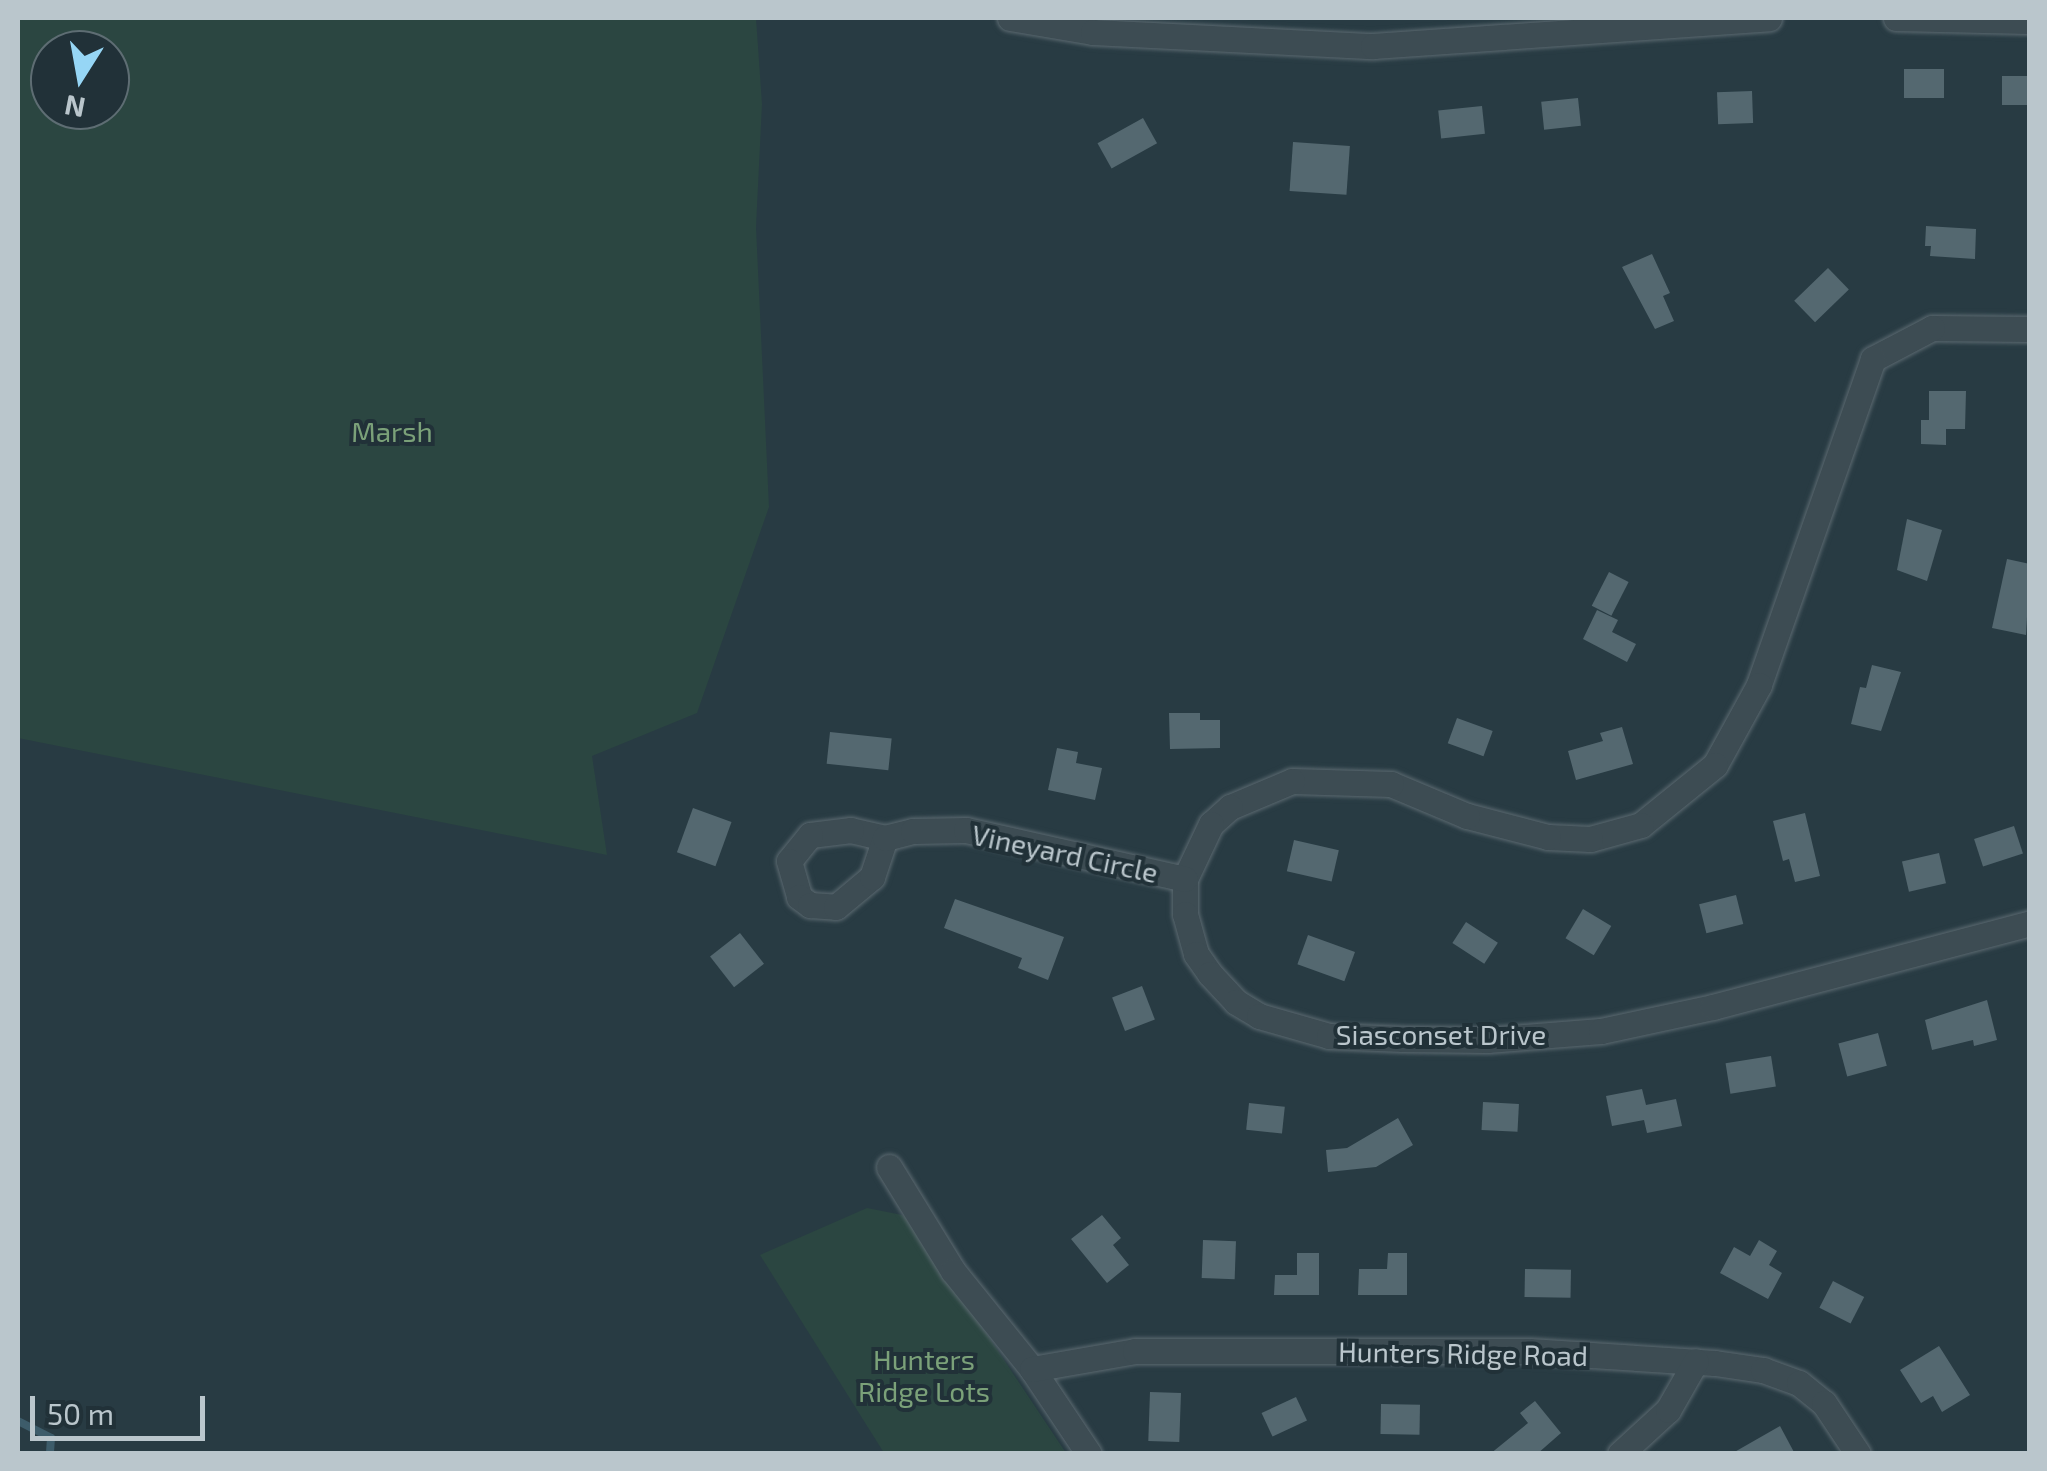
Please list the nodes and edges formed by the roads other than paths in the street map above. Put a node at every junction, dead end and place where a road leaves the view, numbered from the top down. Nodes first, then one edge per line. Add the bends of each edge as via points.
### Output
1 (1010, 18) edge
2 (1769, 18) edge
3 (1896, 18) edge
4 (2030, 21) edge
5 (2030, 329) edge
6 (885, 838) dead end
7 (1185, 879) junction
8 (2030, 923) edge
9 (889, 1167) dead end
10 (1696, 1361) junction
11 (1032, 1369) junction
12 (1090, 1454) edge
13 (1620, 1454) edge
14 (1858, 1454) edge

1 - 2 street via 1093,32 1373,46
3 - 4 street
5 - 7 street, Siasconset Drive via 1932,328 1873,359 1759,685 1715,765 1641,824 1590,840 1548,837 1466,816 1391,784 1292,781 1230,807 1211,824
6 - 7 street, Vineyard Circle via 966,830
7 - 8 street, Siasconset Drive via 1185,914 1196,954 1236,1002 1287,1027 1359,1038 1487,1040 1601,1031 1713,1008
9 - 11 street via 953,1271
10 - 11 street, Hunters Ridge Road via 1528,1351 1135,1350
10 - 13 street via 1668,1410
10 - 14 street, Hunters Ridge Road via 1763,1370 1798,1383 1824,1403
11 - 12 street

